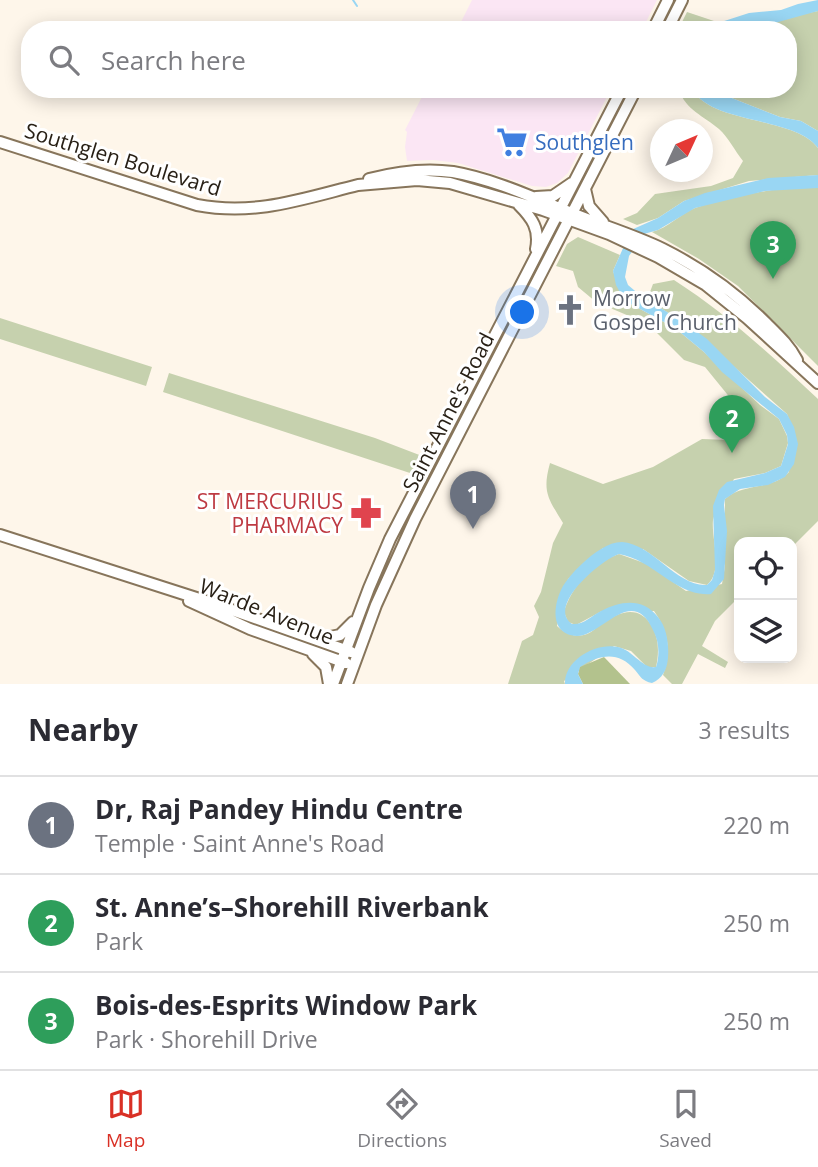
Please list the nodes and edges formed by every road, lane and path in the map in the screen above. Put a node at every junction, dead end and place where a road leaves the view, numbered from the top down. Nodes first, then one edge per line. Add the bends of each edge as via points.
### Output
1 (668, 0) edge
2 (682, 0) edge
3 (658, 21) edge
4 (672, 21) edge
5 (617, 98) edge
6 (631, 98) edge
7 (0, 142) edge
8 (576, 179) junction
9 (358, 185) junction
10 (585, 189) junction
11 (530, 196) junction
12 (517, 203) junction
13 (559, 212) junction
14 (570, 217) junction
15 (609, 229) junction
16 (533, 262) junction
17 (818, 383) edge
18 (0, 535) edge
19 (168, 590) junction
20 (359, 614) junction
21 (307, 636) junction
22 (309, 650) junction
23 (345, 650) junction
24 (357, 654) junction
25 (341, 662) junction
26 (353, 666) junction
27 (331, 684) edge
28 (346, 684) edge

1 - 3 main road
2 - 4 main road
5 - 8 main road, Saint Anne's Road
6 - 10 main road, Saint Anne's Road
7 - 9 main road, Southglen Boulevard via 207,207 268,208
8 - 11 main road via 553,196
8 - 13 main road, Saint Anne's Road
9 - 11 main road, Southglen Boulevard via 394,173 451,172
9 - 12 main road, Southglen Boulevard via 417,180 450,183
10 - 14 main road, Saint Anne's Road
10 - 15 main road via 589,206
11 - 13 main road, Southglen Boulevard
12 - 13 main road, Southglen Boulevard
12 - 16 main road via 536,226
13 - 14 main road, Southglen Boulevard
13 - 16 main road, Saint Anne's Road
14 - 15 main road, Southglen Boulevard
14 - 24 main road, Saint Anne's Road via 415,519
15 - 17 main road, Southglen Boulevard via 710,276 790,347
16 - 20 main road, Saint Anne's Road via 390,539
18 - 19 main road, Warde Avenue
19 - 21 main road, Warde Avenue
19 - 22 main road, Warde Avenue via 250,629
20 - 21 main road via 338,636
20 - 23 main road, Saint Anne's Road
21 - 23 main road, Warde Avenue
22 - 25 main road, Warde Avenue
22 - 27 main road via 326,667
23 - 24 main road, Warde Avenue
23 - 25 main road, Saint Anne's Road
24 - 26 main road, Saint Anne's Road
25 - 26 main road, Warde Avenue
25 - 27 main road, Saint Anne's Road
26 - 28 main road, Saint Anne's Road

